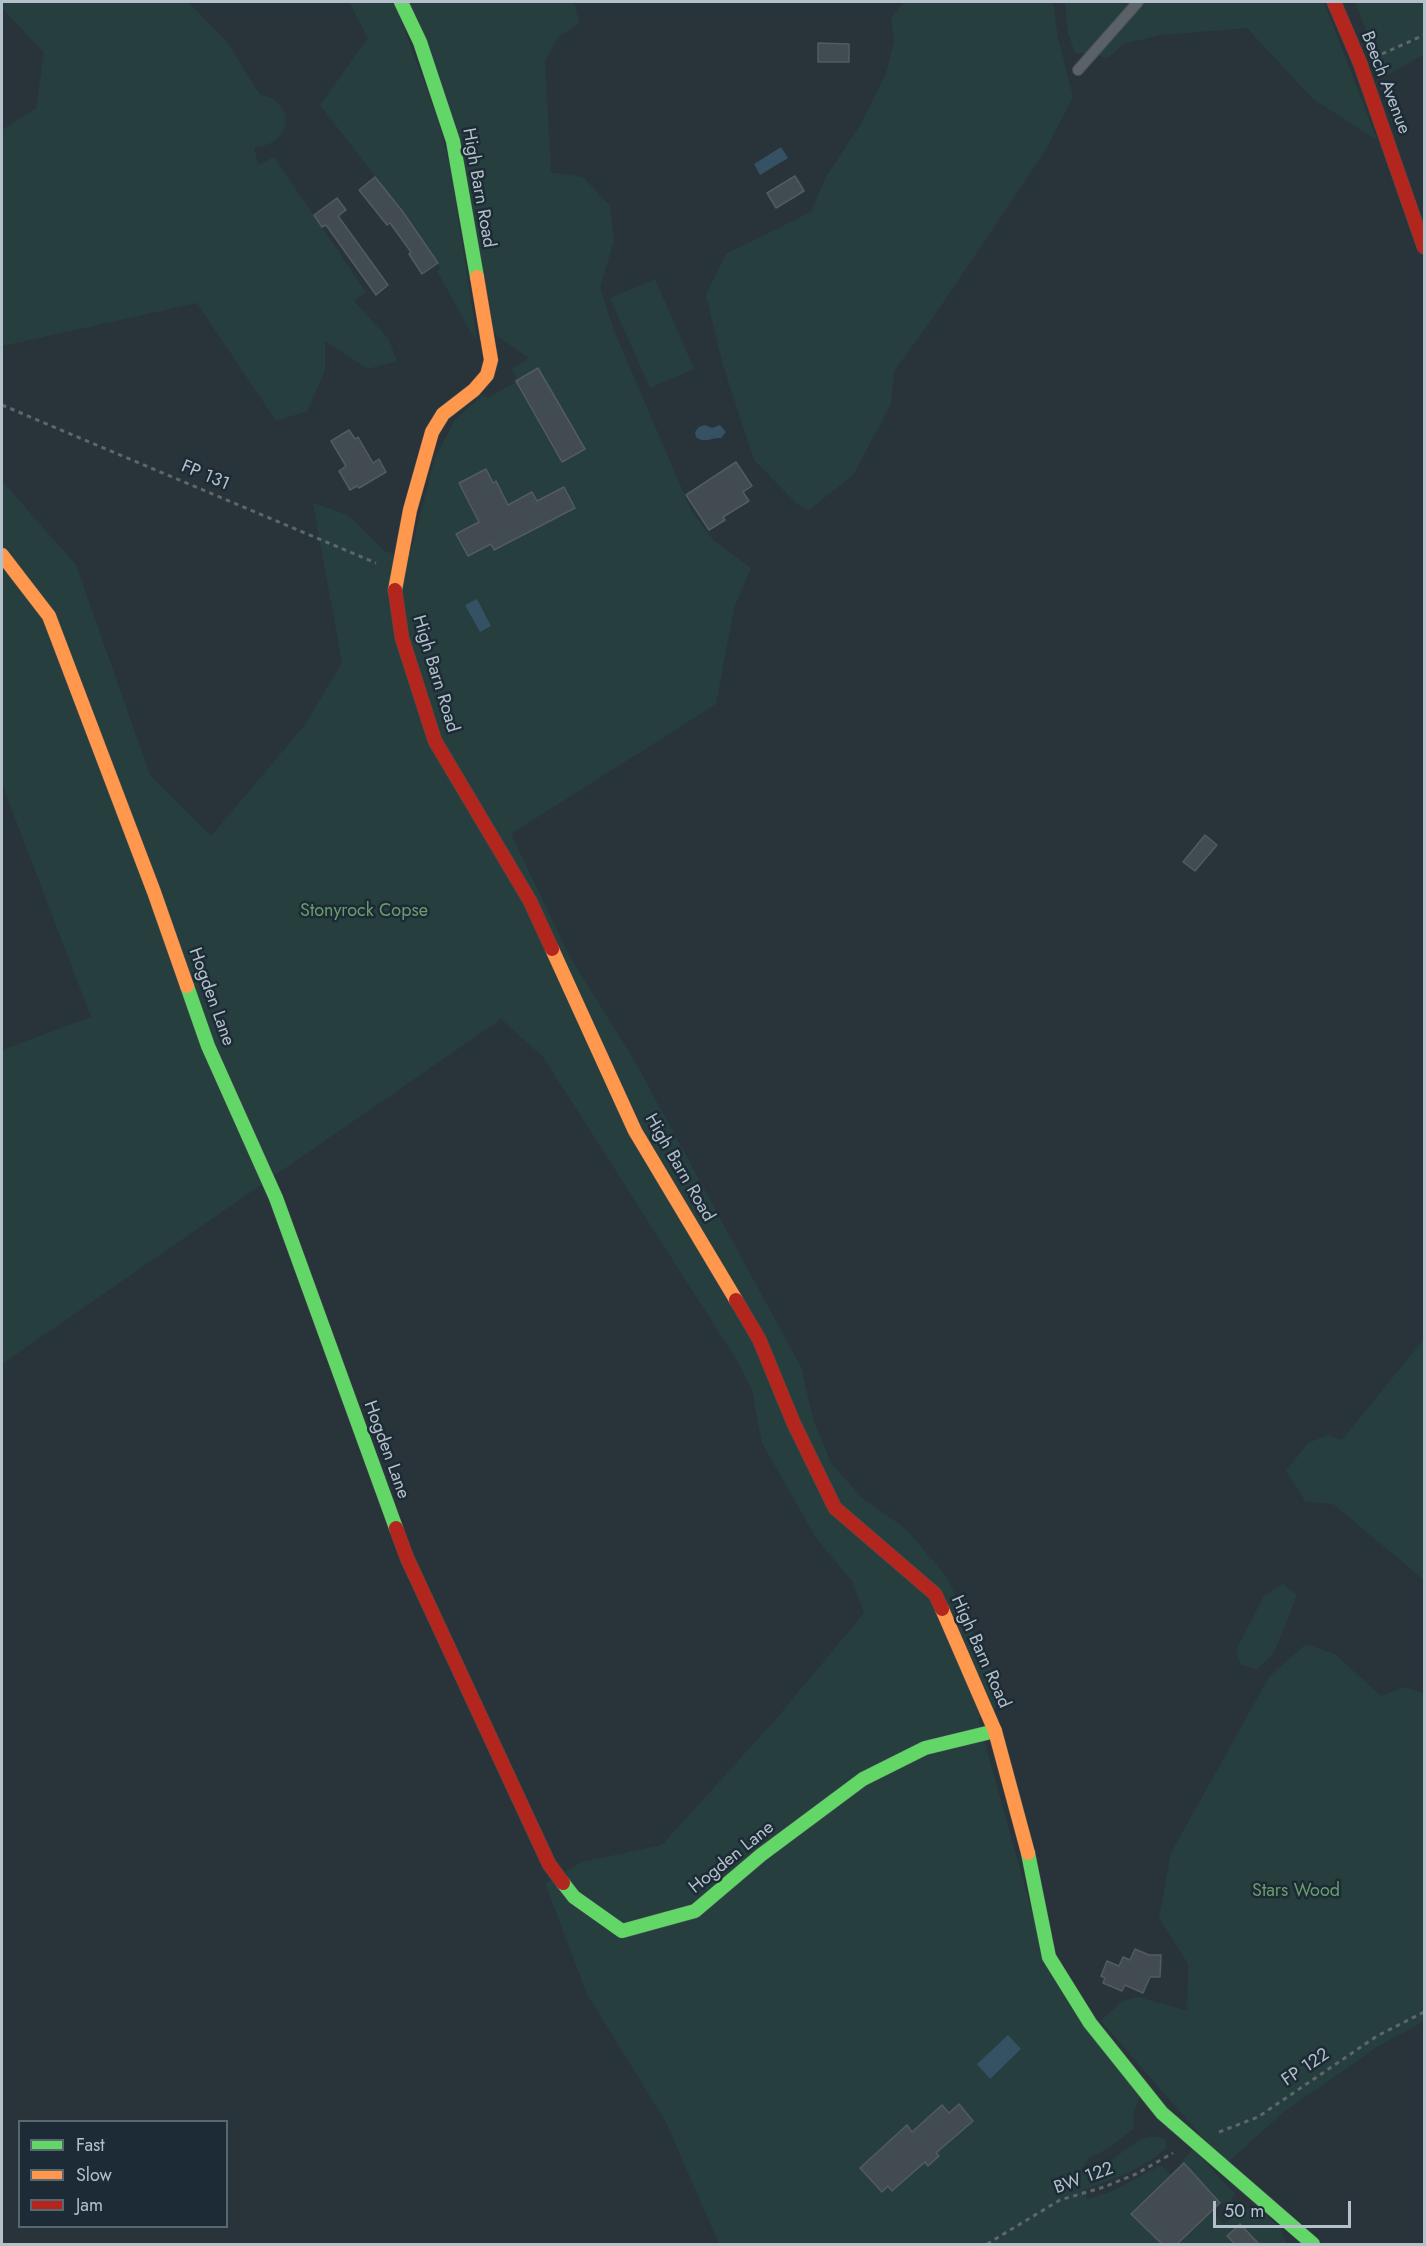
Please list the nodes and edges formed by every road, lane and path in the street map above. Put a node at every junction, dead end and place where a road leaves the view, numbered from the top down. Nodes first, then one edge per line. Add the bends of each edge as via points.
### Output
1 (401, 2) edge
2 (1138, 2) edge
3 (1334, 2) edge
4 (1425, 35) edge
5 (1360, 63) junction
6 (1078, 70) dead end
7 (1425, 247) edge
8 (2, 405) edge
9 (2, 555) edge
10 (398, 572) junction
11 (996, 1731) junction
12 (1425, 2012) edge
13 (1219, 2132) dead end
14 (1192, 2141) junction
15 (987, 2244) edge
16 (1313, 2244) edge

1 - 10 street, High Barn Road via 420,42 453,141 491,360 487,375 443,414 432,432
2 - 6 lane
3 - 5 street, Beech Avenue
4 - 5 path
5 - 7 street, Beech Avenue
8 - 10 path, FP 131
9 - 11 street, Hogden Lane via 49,616 208,1046 276,1198 406,1558 549,1864 574,1897 622,1931 695,1911 761,1855 863,1779 925,1748
10 - 11 street, High Barn Road via 394,587 402,638 435,741 530,901 635,1131 759,1339 835,1508 934,1594
11 - 14 street, High Barn Road via 1026,1843 1049,1957 1090,2023 1162,2113
12 - 13 path, FP 122 via 1377,2036 1258,2117
14 - 15 path, BW 122 via 1136,2174 1060,2200
14 - 16 street, High Barn Road

